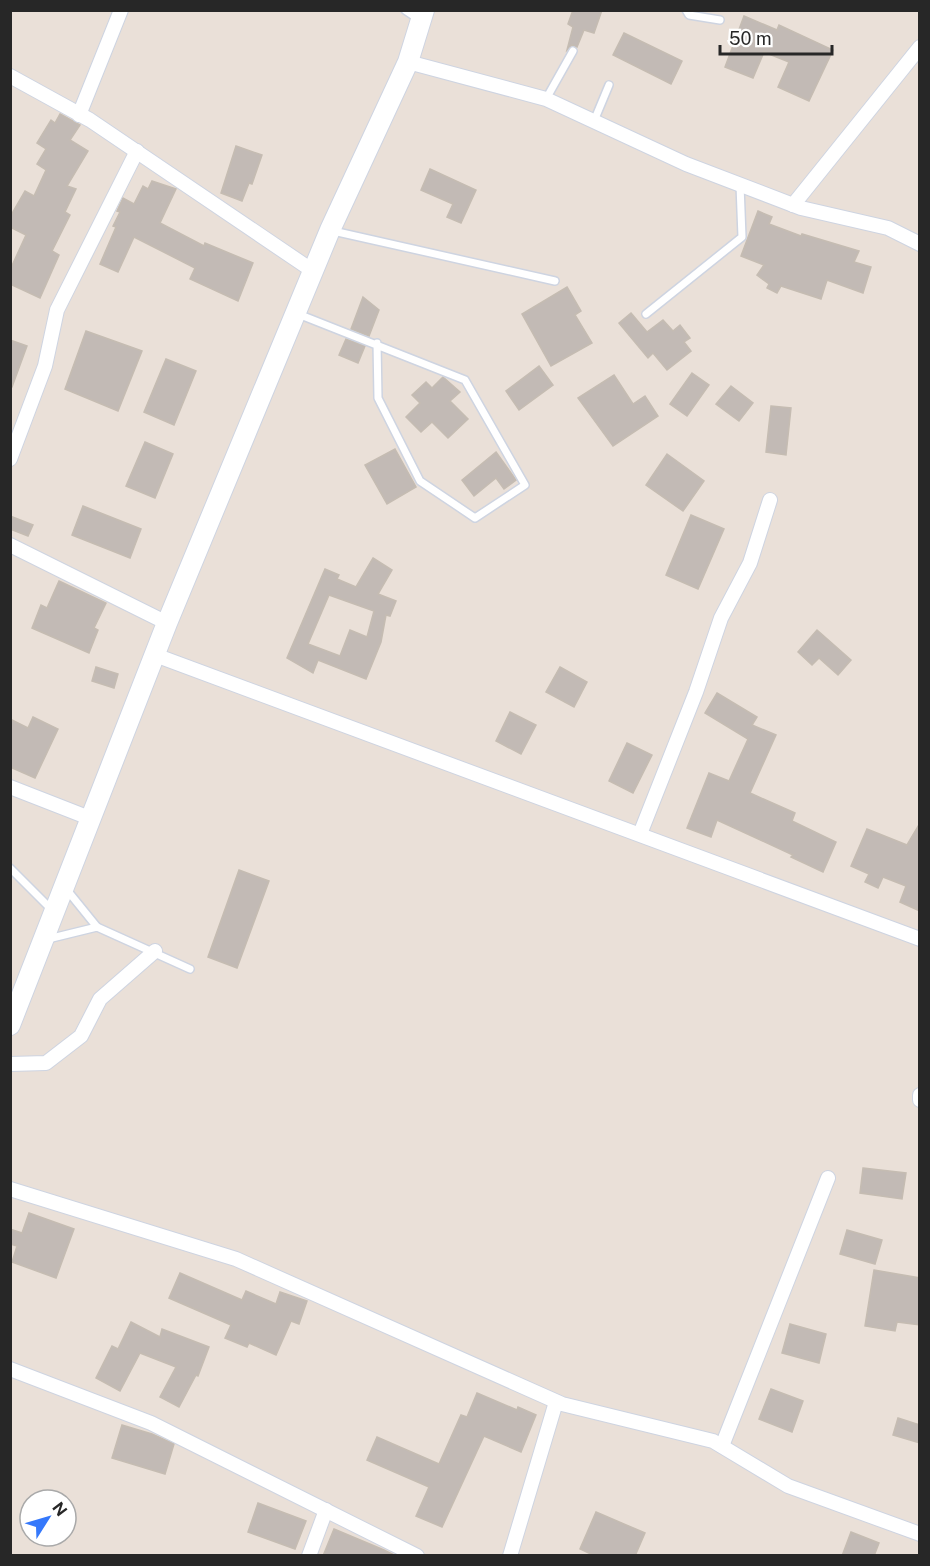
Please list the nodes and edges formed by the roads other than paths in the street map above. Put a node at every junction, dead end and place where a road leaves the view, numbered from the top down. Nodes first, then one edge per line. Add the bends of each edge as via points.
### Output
1 (121, 10) edge
2 (686, 10) edge
3 (416, 14) edge
4 (720, 20) dead end
5 (920, 47) edge
6 (573, 51) dead end
7 (408, 62) junction
8 (10, 76) edge
9 (609, 85) dead end
10 (546, 99) junction
11 (79, 115) junction
12 (594, 121) junction
13 (137, 151) junction
14 (740, 185) junction
15 (793, 205) junction
16 (330, 230) junction
17 (920, 244) edge
18 (313, 271) junction
19 (555, 281) dead end
20 (296, 313) junction
21 (646, 314) dead end
22 (377, 344) junction
23 (10, 459) edge
24 (770, 500) dead end
25 (10, 545) edge
26 (167, 623) junction
27 (155, 655) junction
28 (10, 787) edge
29 (92, 819) junction
30 (640, 834) junction
31 (10, 868) edge
32 (65, 888) junction
33 (55, 914) junction
34 (97, 927) junction
35 (45, 939) junction
36 (920, 939) edge
37 (155, 951) junction
38 (190, 969) dead end
39 (10, 1025) edge
40 (10, 1064) edge
41 (828, 1178) dead end
42 (10, 1189) edge
43 (10, 1369) edge
44 (556, 1402) junction
45 (722, 1446) junction
46 (326, 1510) junction
47 (920, 1534) edge
48 (309, 1556) edge
49 (417, 1556) edge
50 (510, 1556) edge

1 - 11 street
2 - 4 lane via 689,15
3 - 7 main road
5 - 15 street
6 - 10 lane
7 - 10 street
7 - 16 main road
8 - 11 street
9 - 12 lane
10 - 12 street
11 - 13 street
12 - 14 street
13 - 18 street
13 - 23 street via 57,310 45,366
14 - 15 street
14 - 21 lane via 742,237
15 - 17 street via 888,228
16 - 18 main road
16 - 19 lane
18 - 20 main road
20 - 22 lane
20 - 26 main road
22 - 22 lane via 465,380 525,485 475,518 420,481 378,398
24 - 30 street via 750,563 721,618
25 - 26 street
26 - 27 main road
27 - 29 main road
27 - 30 street
28 - 29 street
29 - 32 main road
30 - 36 street
31 - 33 lane
32 - 33 main road
32 - 34 lane
33 - 35 main road
34 - 35 lane
34 - 37 lane
35 - 39 main road
37 - 38 lane
37 - 40 street via 100,999 81,1036 46,1063
41 - 45 street
42 - 44 street via 236,1259
43 - 46 street via 151,1423
44 - 45 street
44 - 50 street
45 - 47 street via 788,1486
46 - 48 street
46 - 49 street

